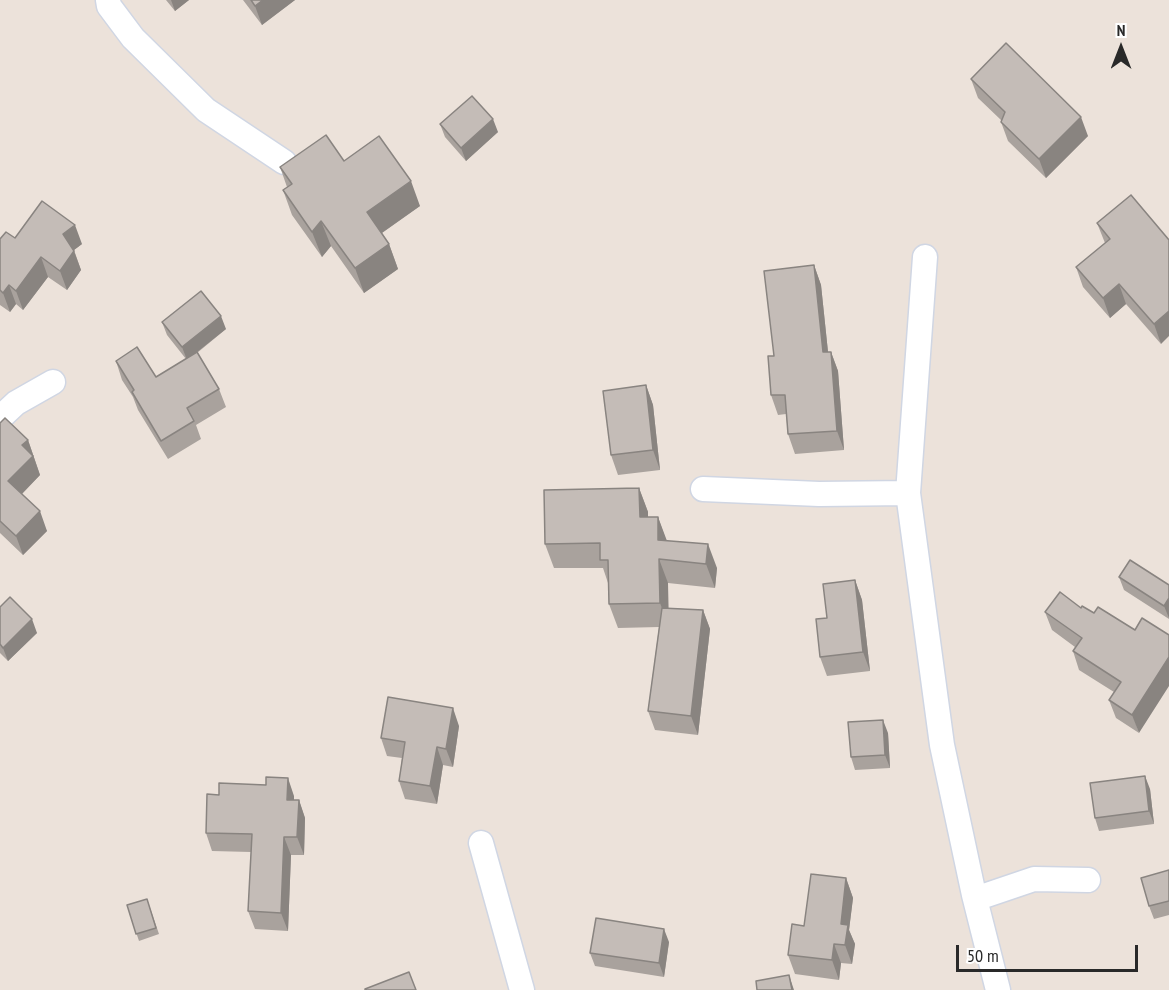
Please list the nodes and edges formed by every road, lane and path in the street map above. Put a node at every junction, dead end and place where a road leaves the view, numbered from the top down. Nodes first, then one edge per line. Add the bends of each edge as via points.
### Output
1 (108, 0) edge
2 (284, 162) edge
3 (925, 256) dead end
4 (53, 382) dead end
5 (0, 418) edge
6 (703, 489) dead end
7 (908, 493) junction
8 (482, 843) dead end
9 (1088, 879) dead end
10 (975, 899) junction
11 (522, 990) edge
12 (998, 990) edge

1 - 2 street via 133,38 206,110
3 - 7 street
4 - 5 street via 16,403
6 - 7 street
7 - 10 street via 942,745
8 - 11 street
9 - 10 street via 1034,879
10 - 12 street

